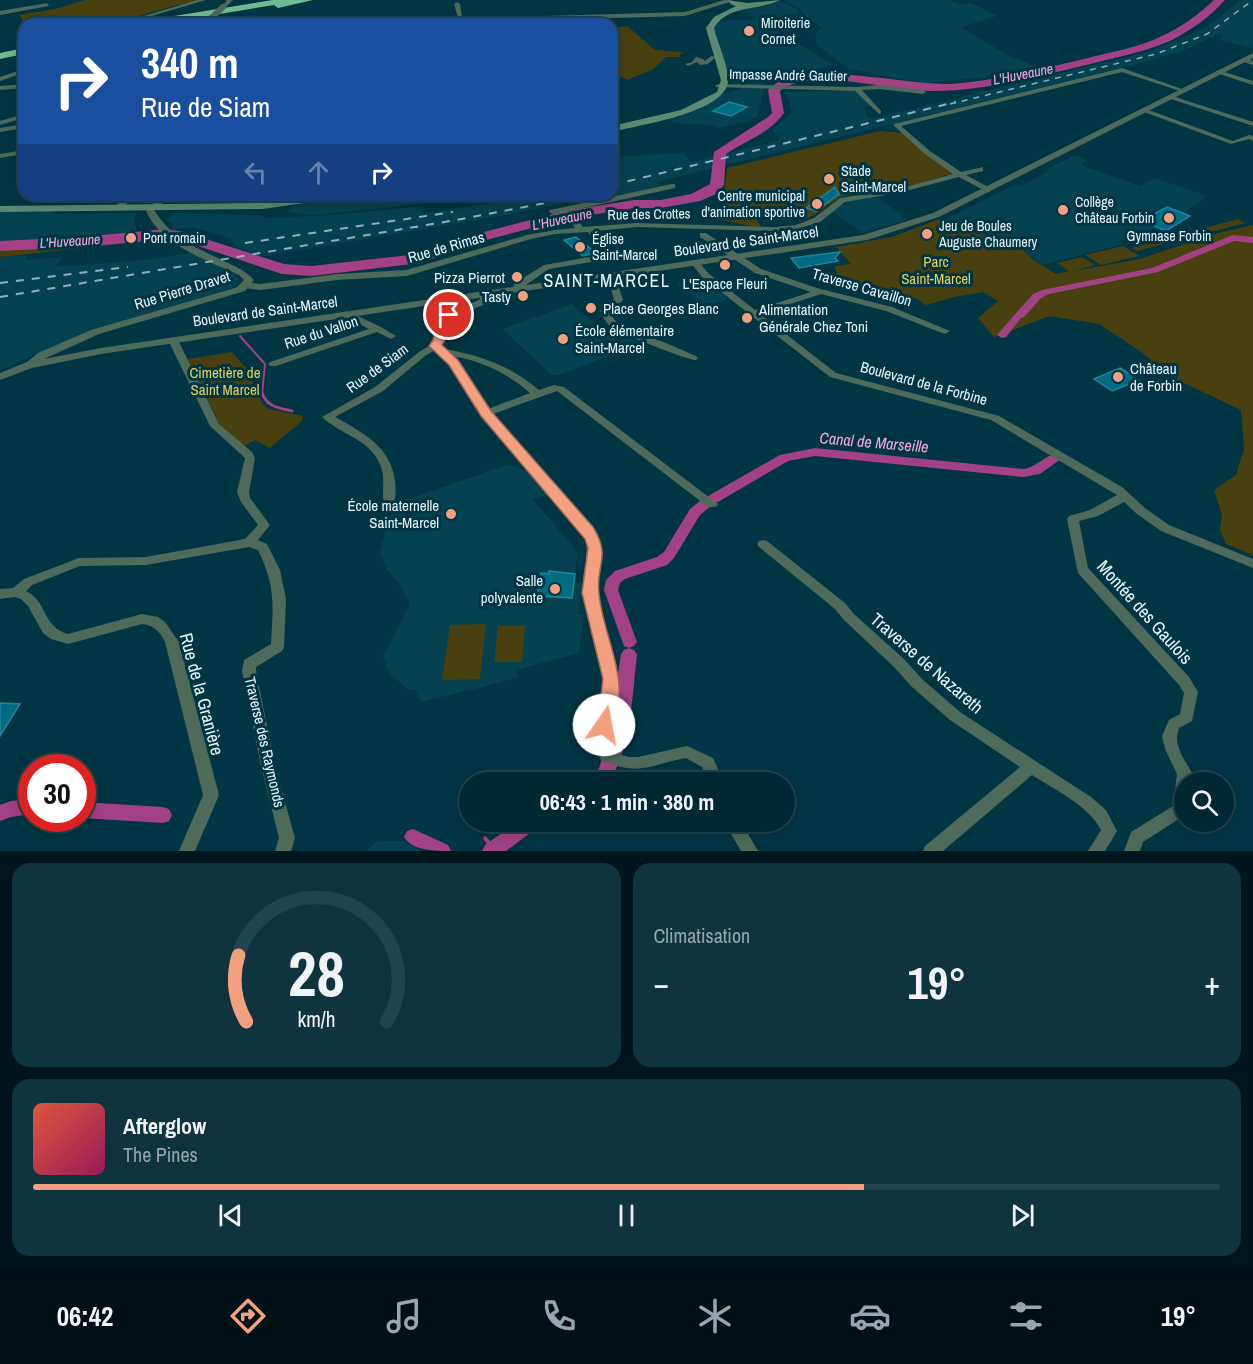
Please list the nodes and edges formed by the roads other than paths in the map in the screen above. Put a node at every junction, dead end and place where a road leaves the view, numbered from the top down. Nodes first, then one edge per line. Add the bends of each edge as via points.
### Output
1 (203, 0) edge
2 (230, 0) edge
3 (289, 0) edge
4 (309, 0) edge
5 (777, 0) edge
6 (755, 1) edge
7 (732, 2) edge
8 (457, 4) dead end
9 (47, 5) dead end
10 (744, 5) junction
11 (725, 11) junction
12 (0, 13) edge
13 (148, 18) edge
14 (162, 18) edge
15 (200, 18) edge
16 (211, 18) edge
17 (464, 18) edge
18 (542, 18) edge
19 (18, 50) edge
20 (0, 54) edge
21 (1253, 55) edge
22 (702, 56) dead end
23 (1243, 60) junction
24 (717, 63) junction
25 (1253, 63) edge
26 (688, 64) dead end
27 (1218, 72) junction
28 (18, 73) edge
29 (0, 79) edge
30 (1253, 83) edge
31 (18, 86) edge
32 (721, 86) junction
33 (0, 88) edge
34 (857, 89) junction
35 (1185, 91) junction
36 (923, 92) dead end
37 (1173, 98) junction
38 (1146, 111) junction
39 (879, 112) dead end
40 (18, 117) edge
41 (0, 122) edge
42 (1253, 124) edge
43 (18, 127) edge
44 (618, 127) edge
45 (0, 130) edge
46 (1253, 139) edge
47 (18, 154) edge
48 (0, 156) edge
49 (980, 169) dead end
50 (959, 176) junction
51 (672, 186) dead end
52 (987, 190) junction
53 (618, 200) edge
54 (126, 201) edge
55 (134, 201) edge
56 (161, 201) edge
57 (298, 201) edge
58 (612, 201) edge
59 (117, 208) junction
60 (132, 208) junction
61 (155, 208) junction
62 (0, 209) edge
63 (553, 212) dead end
64 (568, 212) junction
65 (591, 229) junction
66 (165, 230) junction
67 (581, 230) junction
68 (703, 235) dead end
69 (738, 257) junction
70 (695, 263) junction
71 (610, 275) junction
72 (245, 285) junction
73 (516, 289) junction
74 (817, 291) junction
75 (484, 294) junction
76 (753, 313) junction
77 (347, 314) junction
78 (378, 329) junction
79 (945, 332) dead end
80 (391, 336) dead end
81 (173, 340) junction
82 (439, 349) junction
83 (693, 358) dead end
84 (273, 364) dead end
85 (29, 365) junction
86 (0, 377) edge
87 (537, 394) junction
88 (486, 413) junction
89 (1125, 496) junction
90 (708, 501) dead end
91 (389, 505) dead end
92 (249, 543) junction
93 (763, 544) dead end
94 (1253, 564) edge
95 (18, 591) junction
96 (0, 594) edge
97 (1031, 767) junction
98 (712, 772) edge
99 (738, 832) edge
100 (285, 845) edge
101 (187, 851) edge
102 (750, 851) edge
103 (931, 851) edge
104 (1096, 851) edge
105 (1132, 851) edge

1 - 13 street
2 - 16 street, bridge
3 - 14 highway
4 - 15 highway
5 - 6 main road
6 - 10 main road
7 - 10 main road
7 - 11 main road
7 - 18 street via 685,14
8 - 17 street
9 - 12 street
10 - 11 main road
11 - 24 main road via 710,28
19 - 20 highway
21 - 23 street, Boulevard de Saint-Marcel
22 - 24 street
23 - 25 street
23 - 27 street, Boulevard de Saint-Marcel
24 - 26 street via 700,63 696,59
24 - 32 main road
27 - 30 street
27 - 35 street, Boulevard de Saint-Marcel
28 - 29 street
31 - 33 street
32 - 34 street, Impasse André Gautier
32 - 44 main road via 721,93 706,102
34 - 36 street, Impasse André Gautier
34 - 39 street
35 - 37 street, Boulevard de Saint-Marcel
35 - 50 street via 1122,70 898,127
37 - 38 street, Boulevard de Saint-Marcel
37 - 42 street
38 - 46 street via 1233,143
38 - 52 street, Boulevard de Saint-Marcel
40 - 41 street
43 - 45 street
47 - 48 street
49 - 50 street, Rue des Crottes
50 - 52 street
50 - 65 street, Rue des Crottes via 843,200 817,220 797,226 774,229 637,225
51 - 53 street
52 - 69 street, Boulevard de Saint-Marcel via 900,228 842,242
54 - 59 street
55 - 60 street
56 - 61 street
57 - 61 main road via 263,206
58 - 64 street
59 - 60 main road
59 - 62 main road
60 - 61 main road
61 - 66 street
61 - 66 street, Rue Pierre Dravet via 154,220
63 - 64 street
64 - 67 street
65 - 67 street, Rue des Crottes
65 - 73 street via 606,257 547,267
66 - 72 street, Rue Pierre Dravet via 242,273 249,280
67 - 72 street, Rue de Rimas via 539,235 408,273 261,287
68 - 69 street, Traverse Cavaillon
69 - 70 street, Boulevard de Saint-Marcel
69 - 74 street, Traverse Cavaillon via 758,271
70 - 71 street, Boulevard de Saint-Marcel
70 - 76 street, Boulevard de la Forbine
71 - 73 street, Boulevard de Saint-Marcel
71 - 83 street via 619,300 605,311 607,317 628,334
72 - 85 street, Rue Pierre Dravet via 95,332 42,355
73 - 75 street, Boulevard de Saint-Marcel
74 - 76 street
74 - 79 street, Traverse Cavaillon via 889,309
75 - 77 street, Boulevard de Saint-Marcel
75 - 82 street via 482,302 444,318
76 - 89 street, Boulevard de la Forbine via 833,375 984,413 1055,451
77 - 78 street
77 - 81 street, Boulevard de Saint-Marcel
78 - 80 street
78 - 84 street, Rue du Vallon
81 - 85 street, Boulevard de Saint-Marcel
81 - 92 street via 215,426 250,458 244,499 264,525
82 - 87 street via 478,357 516,377
82 - 88 street via 454,363
82 - 91 street, Rue de Siam via 422,354 379,389 327,417 371,443 385,459 390,481
85 - 86 street, Boulevard de Saint-Marcel
87 - 88 street
87 - 90 street via 560,388
88 - 98 street via 588,531 596,548 590,593 612,679 599,740 606,756 622,764 639,764 687,752 708,763
89 - 94 street, Boulevard de la Forbine via 1166,528
89 - 105 street, Montée des Gaulois via 1094,513 1073,519 1080,565 1191,692 1187,717 1170,731 1172,753 1185,773 1180,810 1137,837
92 - 95 street via 146,561 79,562 28,582
92 - 100 street, Traverse des Raymonds via 263,547 274,570 280,599 277,647 249,664 249,671
93 - 97 street, Traverse de Nazareth via 840,606 955,716
95 - 96 street
95 - 101 street, Rue de la Granière via 28,597 49,632 60,639 142,619 153,619 164,627 172,642 211,795
97 - 103 street
97 - 104 street, Traverse de Nazareth via 1101,815 1109,831
99 - 102 street

